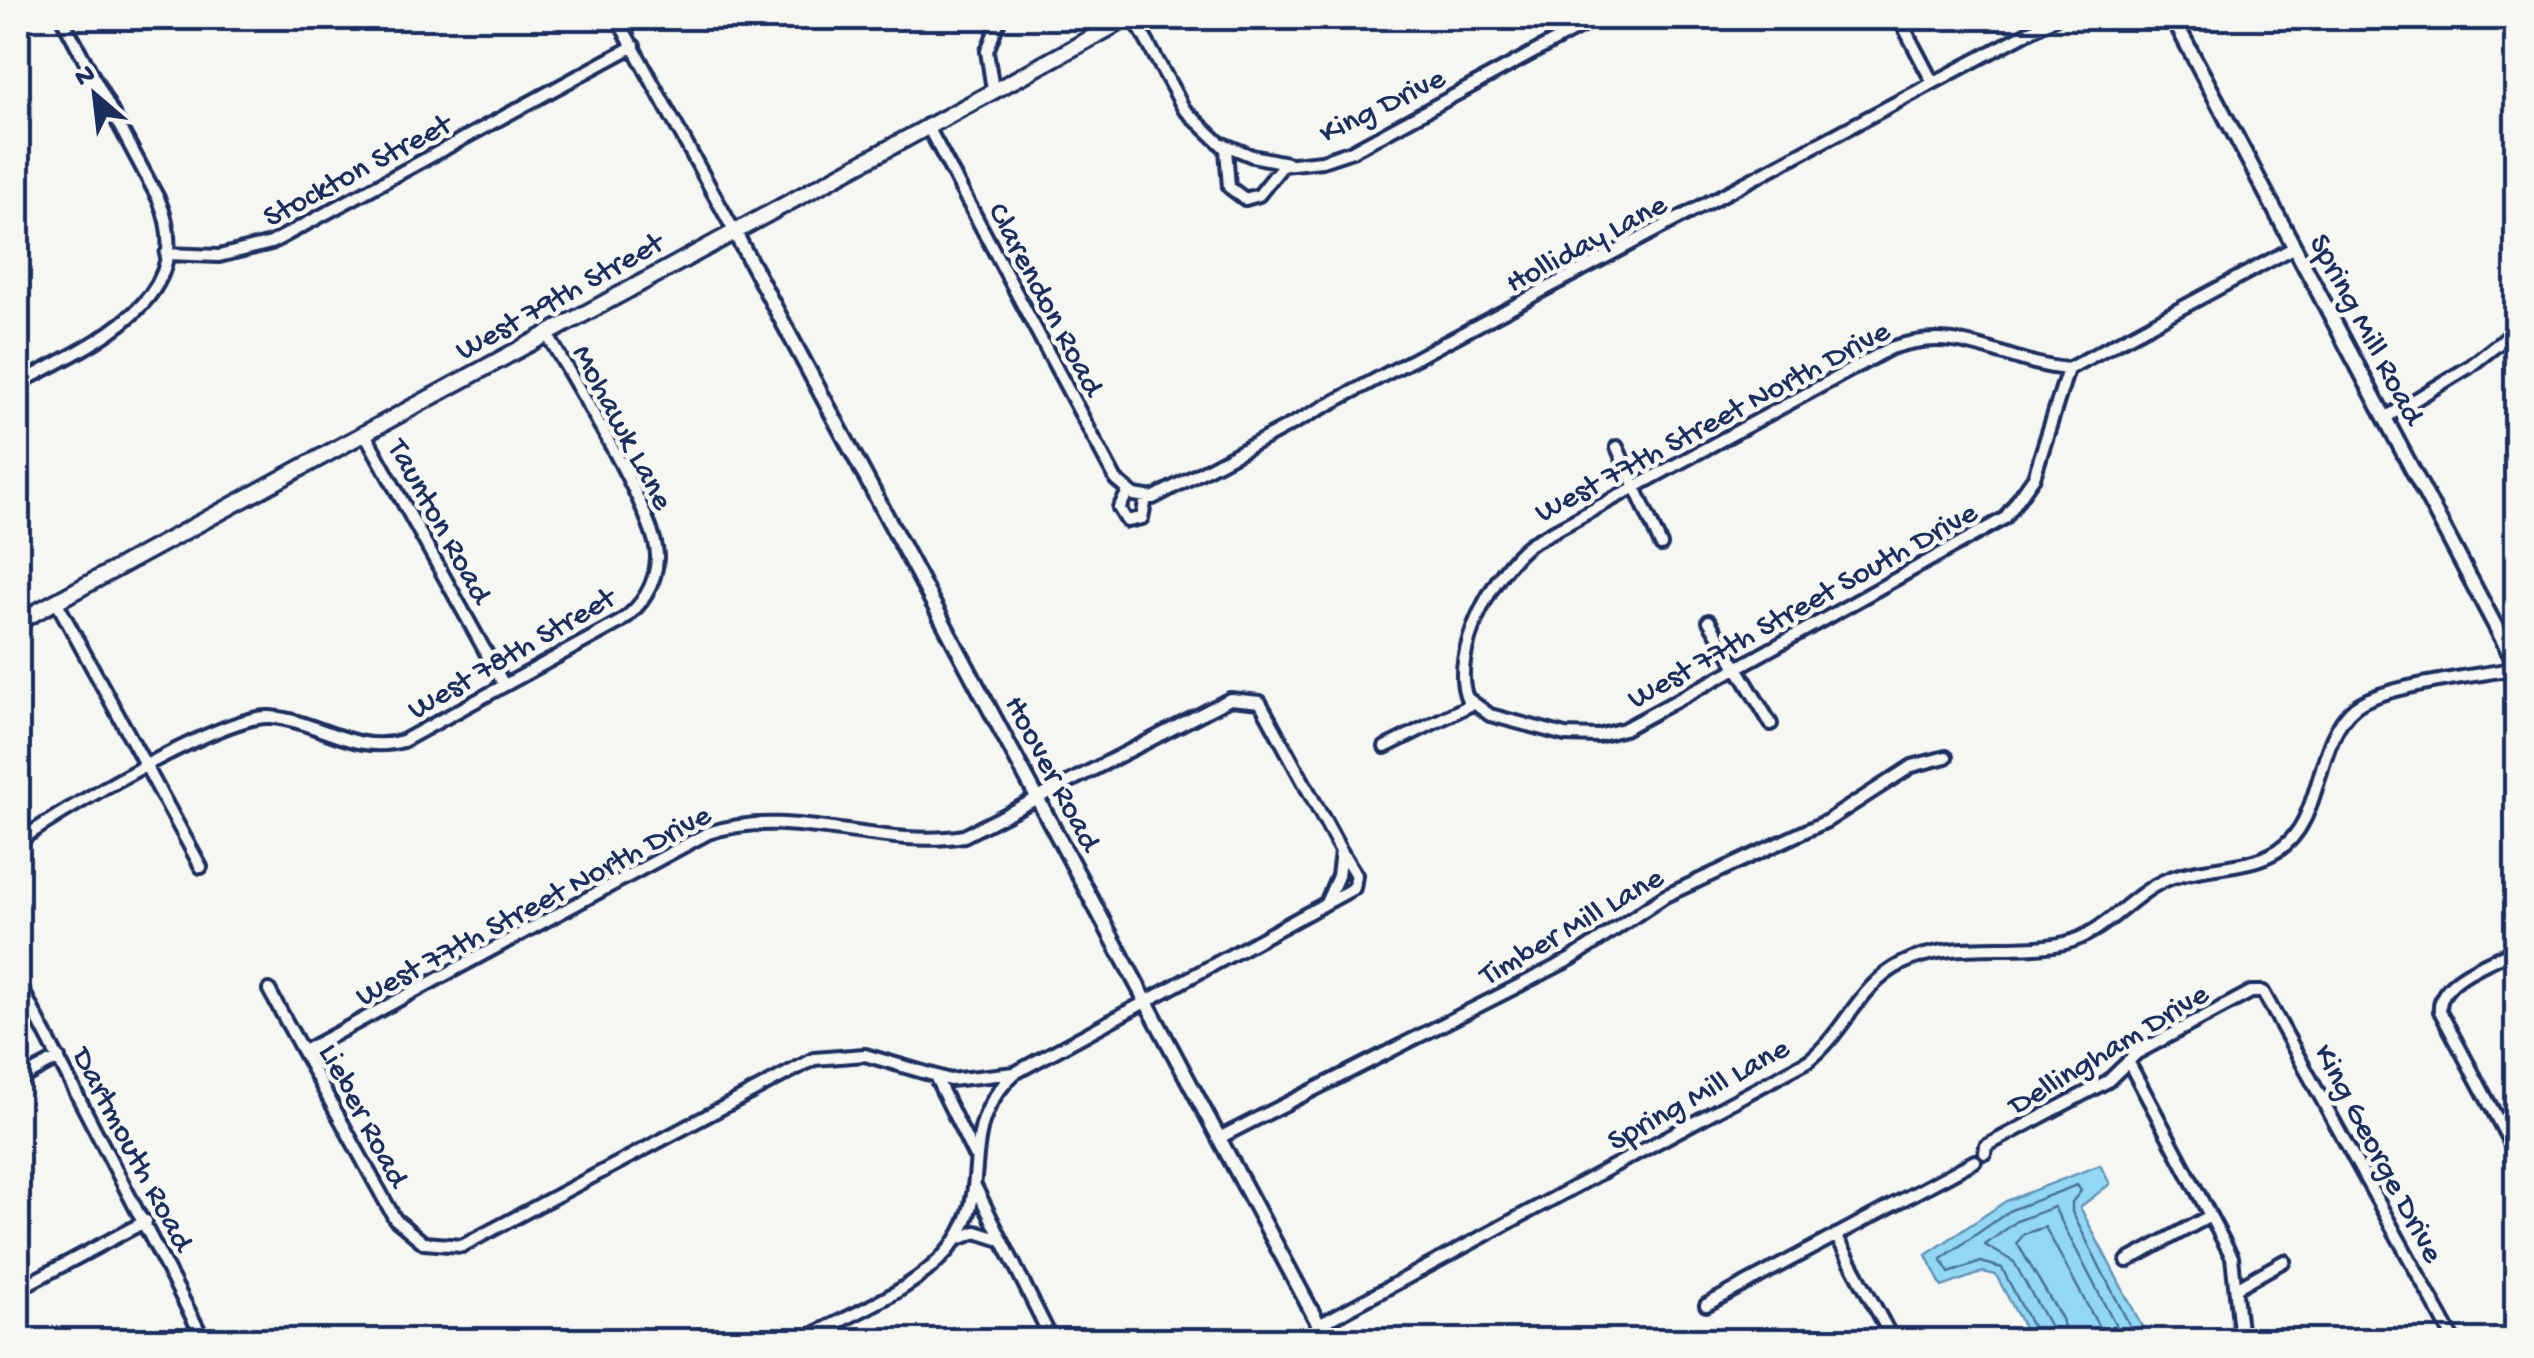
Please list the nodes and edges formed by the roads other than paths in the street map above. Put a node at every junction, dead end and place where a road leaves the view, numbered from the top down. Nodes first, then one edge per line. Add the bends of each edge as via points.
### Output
1 (62, 18) edge
2 (617, 18) edge
3 (1000, 18) edge
4 (1131, 18) edge
5 (1597, 18) edge
6 (1899, 18) edge
7 (2055, 18) edge
8 (2173, 18) edge
9 (634, 46) junction
10 (1934, 83) junction
11 (993, 90) junction
12 (928, 126) junction
13 (1222, 143) junction
14 (1288, 163) junction
15 (734, 229) junction
16 (2295, 248) junction
17 (166, 254) junction
18 (2516, 330) edge
19 (546, 332) junction
20 (18, 360) edge
21 (2068, 369) junction
22 (22, 381) edge
23 (2385, 418) junction
24 (364, 432) junction
25 (1617, 447) dead end
26 (1636, 489) junction
27 (1137, 495) junction
28 (1661, 545) dead end
29 (56, 600) junction
30 (642, 602) joint
31 (1709, 621) dead end
32 (18, 622) edge
33 (1737, 667) junction
34 (2516, 667) edge
35 (504, 685) junction
36 (1470, 701) junction
37 (1771, 724) dead end
38 (1384, 747) dead end
39 (1946, 757) dead end
40 (148, 768) junction
41 (1038, 799) junction
42 (18, 842) edge
43 (1342, 851) junction
44 (202, 867) dead end
45 (1325, 904) junction
46 (2516, 949) edge
47 (18, 980) edge
48 (269, 990) dead end
49 (2260, 991) joint
50 (1146, 1000) junction
51 (304, 1051) junction
52 (59, 1058) junction
53 (2128, 1061) junction
54 (1015, 1073) junction
55 (935, 1076) junction
56 (18, 1080) edge
57 (1219, 1138) junction
58 (2516, 1154) edge
59 (974, 1156) junction
60 (975, 1186) junction
61 (2210, 1216) junction
62 (146, 1222) junction
63 (1836, 1235) junction
64 (957, 1239) junction
65 (999, 1239) junction
66 (2127, 1261) dead end
67 (2284, 1261) dead end
68 (2236, 1288) junction
69 (18, 1289) edge
70 (1706, 1305) dead end
71 (1319, 1325) junction
72 (204, 1340) edge
73 (802, 1340) edge
74 (1052, 1340) edge
75 (1327, 1340) edge
76 (1893, 1340) edge
77 (2240, 1340) edge
78 (2454, 1340) edge

1 - 17 street via 161,205
2 - 9 street
3 - 11 street via 987,51
4 - 11 main road, West 79th Street
4 - 13 street, King Drive via 1184,109
5 - 14 street, King Drive via 1352,151
6 - 10 street
7 - 10 street, Holliday Lane
8 - 16 street, Spring Mill Road
9 - 15 street
9 - 17 street, Stockton Street via 271,243 219,256
10 - 27 street, Holliday Lane via 1162,496
11 - 12 main road, West 79th Street
12 - 15 main road, West 79th Street
12 - 27 street, Clarendon Road via 1114,477
13 - 14 street, King Drive
13 - 14 street, King Drive via 1229,188 1242,198 1260,196
15 - 19 main road, West 79th Street
15 - 41 street, Hoover Road
16 - 21 street
16 - 23 street, Spring Mill Road
17 - 22 street via 157,285 134,315
18 - 23 street
19 - 24 main road, West 79th Street
19 - 30 street, Mohawk Lane via 652,527 657,563
20 - 22 street
21 - 26 street, West 77th Street North Drive via 1970,342 1908,342
21 - 33 street, West 77th Street South Drive via 2034,477 2005,518
23 - 34 street, Spring Mill Road
24 - 29 main road, West 79th Street
24 - 35 street, Taunton Road
25 - 26 street
26 - 28 street
26 - 36 street, West 77th Street North Drive via 1530,544 1506,564 1470,644 1464,680
27 - 27 street, Holliday Lane via 1120,504 1127,521 1140,520
29 - 32 main road, West 79th Street
29 - 40 street
30 - 35 street, West 78th Street via 620,622
31 - 33 street
33 - 36 street, West 77th Street South Drive via 1624,729 1598,736 1565,735 1490,715
33 - 37 street
34 - 71 street, Spring Mill Lane via 2379,694 2356,707 2341,723 2297,831 2279,851 2166,880 2068,942 1944,950 1907,961 1867,988 1834,1037 1808,1061
35 - 40 street, West 78th Street via 398,743 360,744 284,718 259,717 233,722
36 - 38 street
39 - 57 street, Timber Mill Lane via 1912,766 1827,821 1665,896 1571,959
40 - 42 street, West 78th Street
40 - 44 street
41 - 43 street, West 77th Street North Drive via 1238,698 1260,702
41 - 50 street, Hoover Road
41 - 51 street, West 77th Street North Drive via 985,829 948,839 757,824 708,833
43 - 45 street
43 - 45 street via 1357,881
45 - 50 street
46 - 58 street via 2448,986 2440,1011
47 - 52 street, Dartmouth Road
48 - 51 street, Lieber Road
49 - 53 street, Dellingham Drive
49 - 78 street, King George Drive
50 - 54 street
50 - 57 street, Hoover Road
51 - 55 street, Lieber Road via 394,1219 434,1246 475,1242 814,1060 866,1054
52 - 56 street
52 - 62 street, Dartmouth Road
53 - 61 street
53 - 63 street, Dellingham Drive via 2108,1081
54 - 55 street via 966,1080
54 - 59 street via 984,1114
55 - 59 street
57 - 71 street, Hoover Road
59 - 60 street
60 - 64 street
60 - 65 street
61 - 66 street
61 - 68 street via 2232,1257
62 - 69 street
62 - 72 street, Dartmouth Road
63 - 70 street, Dellingham Drive
63 - 76 street
64 - 65 street via 976,1232
64 - 73 street via 911,1281
65 - 74 street
67 - 68 street
68 - 77 street
71 - 75 street, Hoover Road

